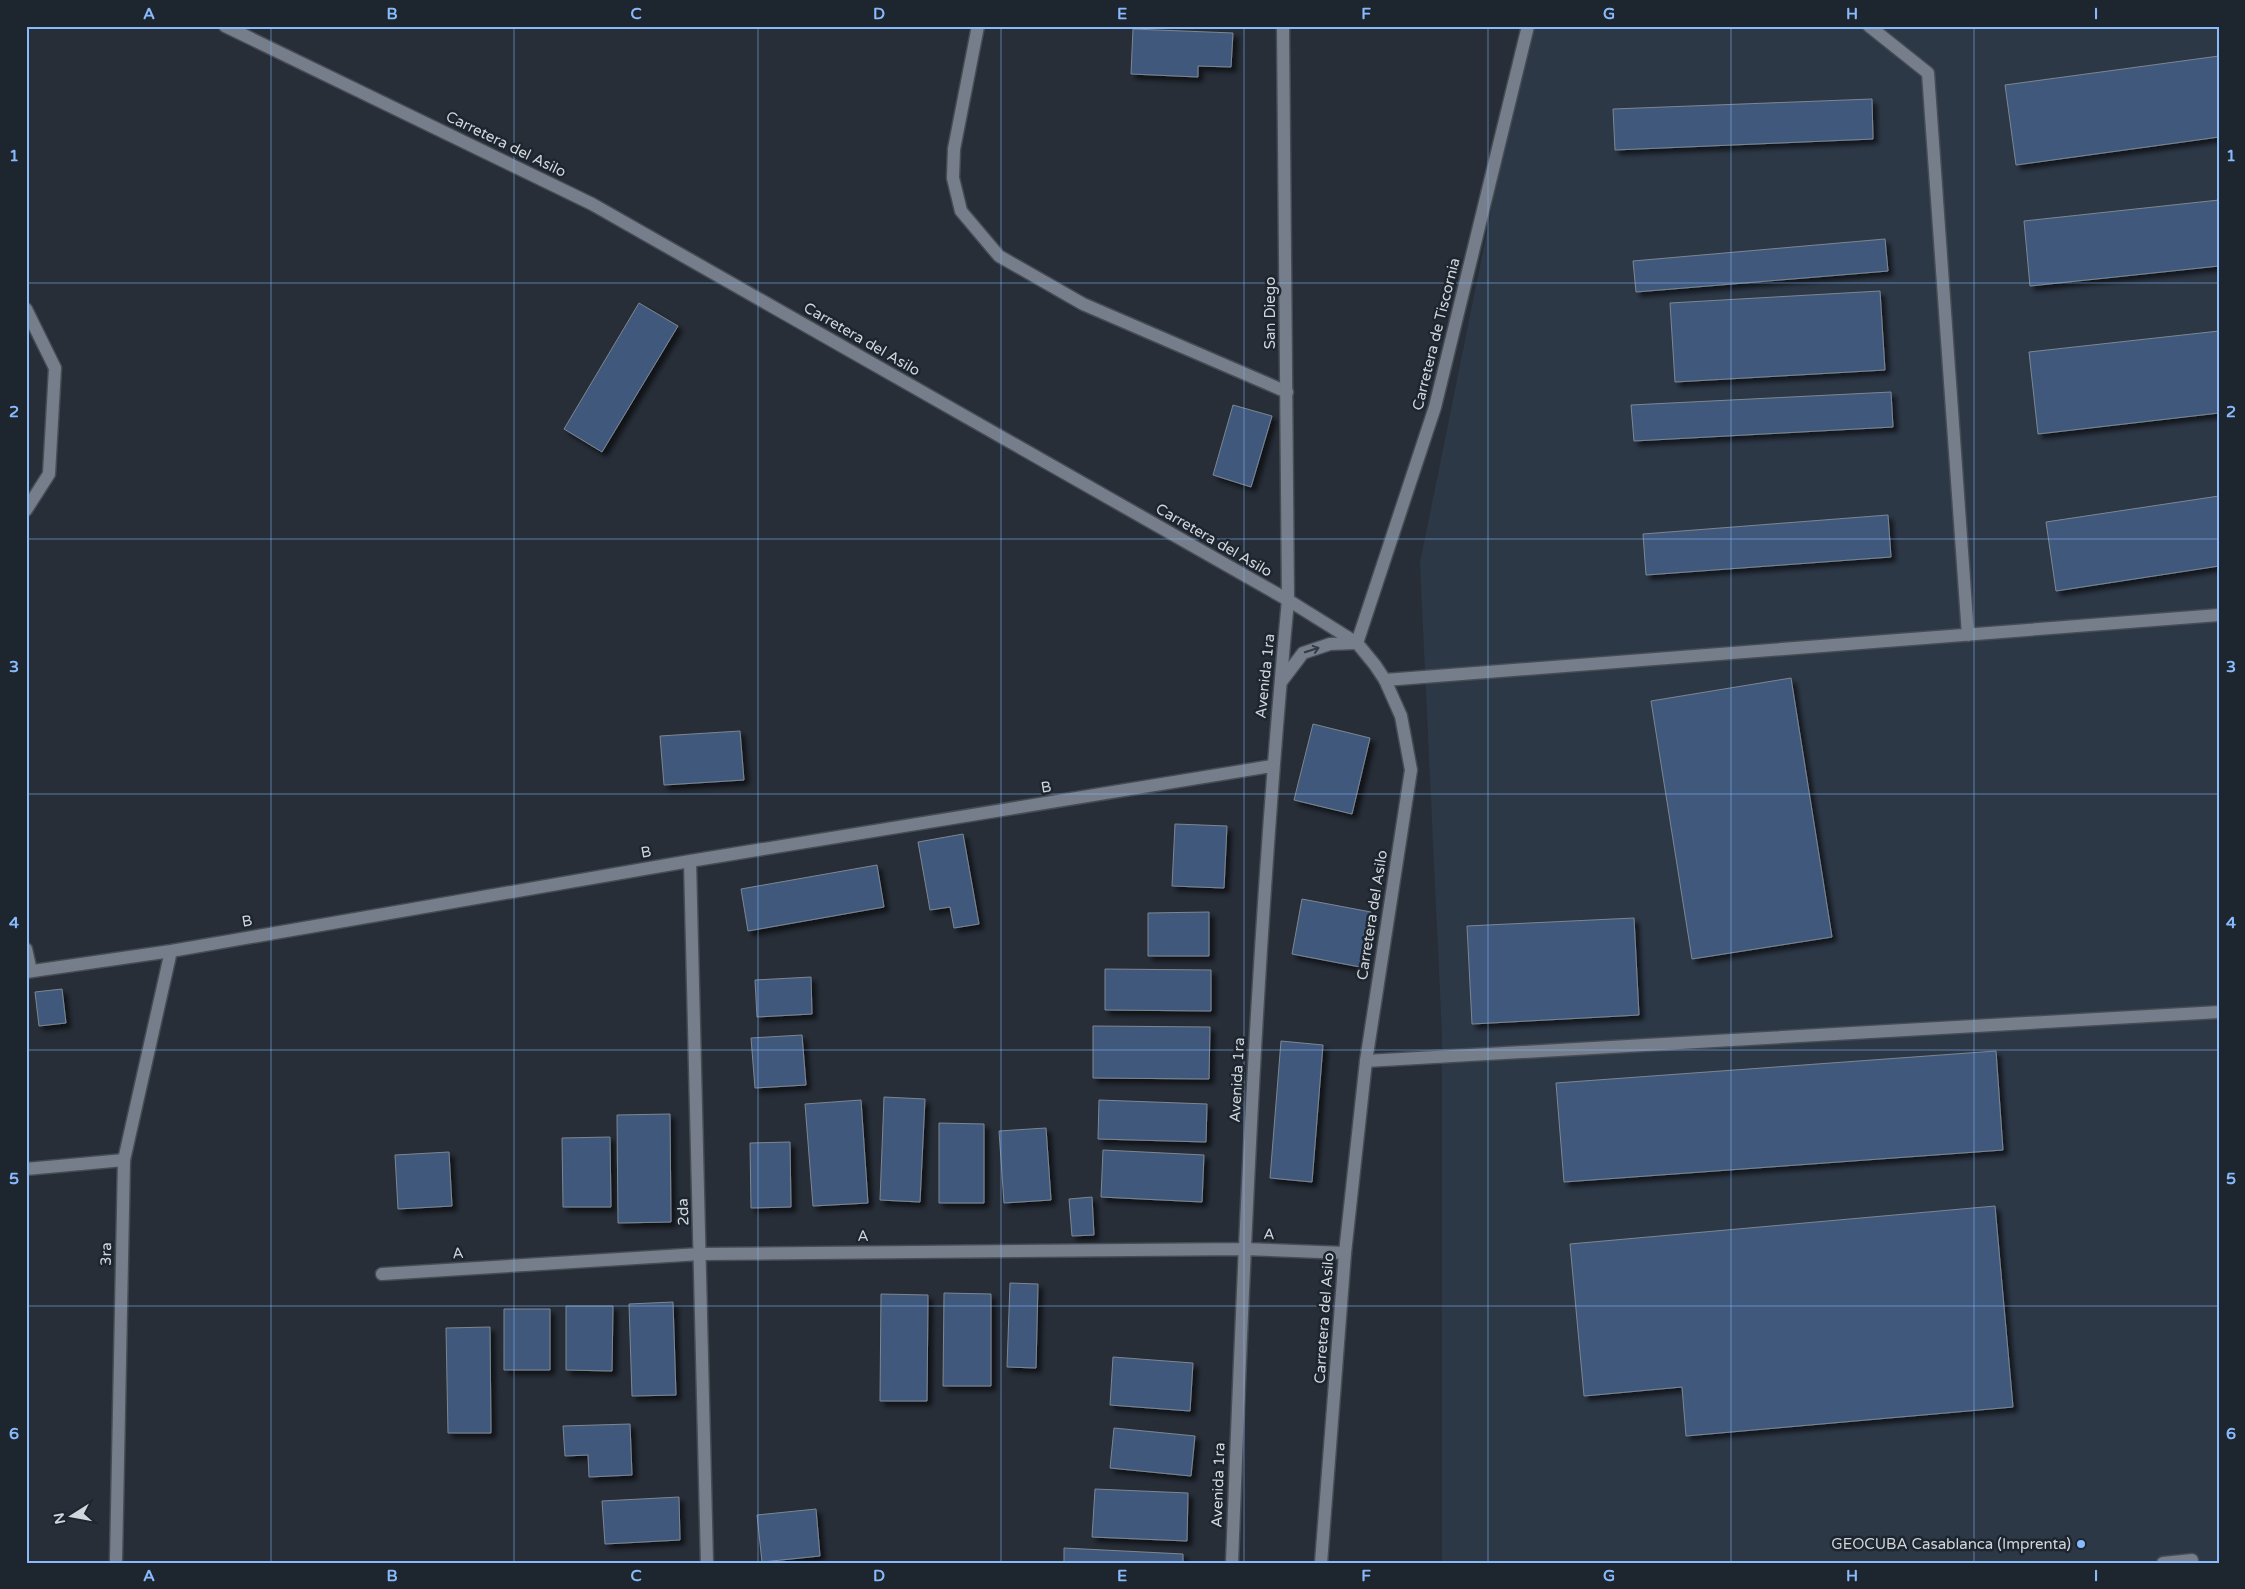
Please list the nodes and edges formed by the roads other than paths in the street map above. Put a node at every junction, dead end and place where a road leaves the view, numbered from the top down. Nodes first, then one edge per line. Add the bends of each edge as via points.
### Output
1 (226, 26) edge
2 (978, 26) edge
3 (1284, 26) edge
4 (1528, 26) edge
5 (1869, 26) edge
6 (26, 309) edge
7 (1287, 392) junction
8 (26, 510) edge
9 (1288, 600) junction
10 (2219, 615) edge
11 (1968, 635) junction
12 (1357, 643) junction
13 (1385, 680) junction
14 (1281, 682) junction
15 (1272, 766) junction
16 (690, 861) junction
17 (26, 949) edge
18 (171, 951) junction
19 (28, 971) edge
20 (2219, 1012) edge
21 (1366, 1061) junction
22 (124, 1160) junction
23 (26, 1169) edge
24 (1244, 1249) junction
25 (700, 1254) junction
26 (1345, 1254) junction
27 (382, 1274) dead end
28 (116, 1561) edge
29 (707, 1563) edge
30 (1232, 1563) edge
31 (1321, 1563) edge
32 (2163, 1563) edge
33 (2192, 1563) edge

1 - 9 street, Carretera del Asilo via 592,204
2 - 7 street via 954,149 953,178 961,212 999,256 1083,304
3 - 7 street, San Diego
4 - 12 street, Carretera de Tiscornia via 1436,407
5 - 11 street via 1928,73
6 - 8 street via 55,368 49,474
7 - 9 street, San Diego
9 - 12 street, Carretera del Asilo
9 - 14 street, Avenida 1ra
10 - 11 street
11 - 13 street
12 - 13 street, Carretera del Asilo
14 -> 12 street via 1303,653 1330,644
13 - 21 street, Carretera del Asilo via 1401,716 1411,770
14 - 15 street, Avenida 1ra
15 - 16 street, B
15 - 24 street, Avenida 1ra
16 - 18 street, B
16 - 25 street, 2da
17 - 19 street
18 - 19 street, B
18 - 22 street, 3ra
20 - 21 street
21 - 26 street, Carretera del Asilo
22 - 23 street
22 - 28 street, 3ra
24 - 25 street, A
24 - 26 street, A
24 - 30 street, Avenida 1ra
25 - 27 street, A
25 - 29 street, 2da
26 - 31 street, Carretera del Asilo
32 - 33 street via 2192,1560

